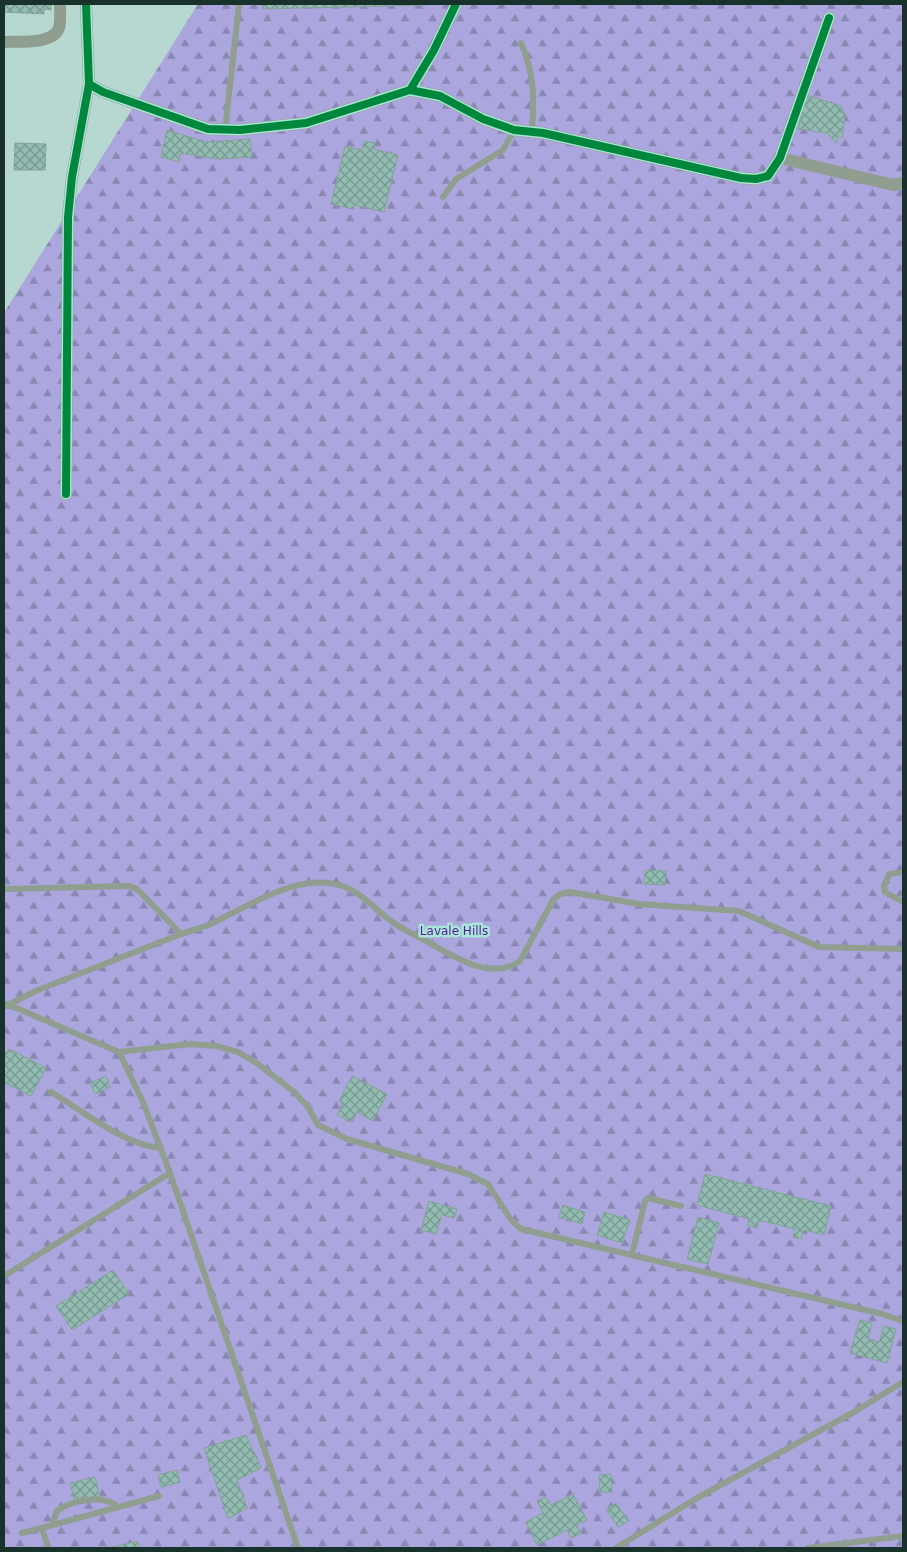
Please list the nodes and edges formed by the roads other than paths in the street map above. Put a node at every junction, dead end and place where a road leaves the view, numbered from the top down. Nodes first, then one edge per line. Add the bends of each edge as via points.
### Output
1 (60, 4) edge
2 (86, 4) edge
3 (239, 4) edge
4 (456, 4) edge
5 (829, 18) dead end
6 (4, 42) edge
7 (521, 43) dead end
8 (89, 84) junction
9 (410, 90) junction
10 (225, 130) junction
11 (514, 130) junction
12 (532, 132) junction
13 (780, 158) junction
14 (903, 183) edge
15 (443, 197) dead end
16 (66, 494) dead end
17 (903, 872) edge
18 (4, 889) edge
19 (903, 902) edge
20 (181, 934) junction
21 (903, 949) edge
22 (5, 1005) edge
23 (119, 1052) junction
24 (51, 1092) dead end
25 (160, 1148) junction
26 (170, 1173) junction
27 (681, 1206) dead end
28 (632, 1254) junction
29 (4, 1276) edge
30 (903, 1321) edge
31 (903, 1382) edge
32 (159, 1496) dead end
33 (118, 1507) junction
34 (52, 1525) junction
35 (42, 1528) junction
36 (22, 1533) dead end
37 (903, 1536) edge
38 (619, 1547) edge
39 (48, 1548) edge
40 (298, 1548) edge
41 (808, 1548) edge

1 - 6 street via 58,29 52,36 43,40
2 - 8 street
3 - 10 lane
4 - 9 street
5 - 13 street
7 - 12 lane via 534,86
8 - 10 street via 103,92 208,128
8 - 16 street via 68,217
9 - 10 street via 306,123
9 - 11 street via 440,96 483,119
11 - 12 street
11 - 15 lane via 503,150 456,179
12 - 13 street via 749,179 768,176
13 - 14 street via 893,185
17 - 19 lane via 889,874 884,886 885,892
18 - 20 lane via 130,886 137,889
20 - 21 lane via 205,927 300,884 322,881 352,890 394,923 461,960 491,969 520,961 553,900 570,892 639,904 739,911 819,947
20 - 22 lane
22 - 23 lane
23 - 25 lane
23 - 28 lane via 190,1044 238,1052 294,1092 318,1125 347,1139 479,1179 488,1184 511,1220 521,1229
24 - 25 lane via 129,1140 146,1147
25 - 26 lane
26 - 29 lane
26 - 40 lane
27 - 28 lane via 648,1198
28 - 30 lane
31 - 38 lane via 697,1498
32 - 33 lane
33 - 34 lane
33 - 34 lane via 112,1501 72,1503 57,1511
34 - 35 lane
35 - 36 lane
35 - 39 lane
37 - 41 lane

